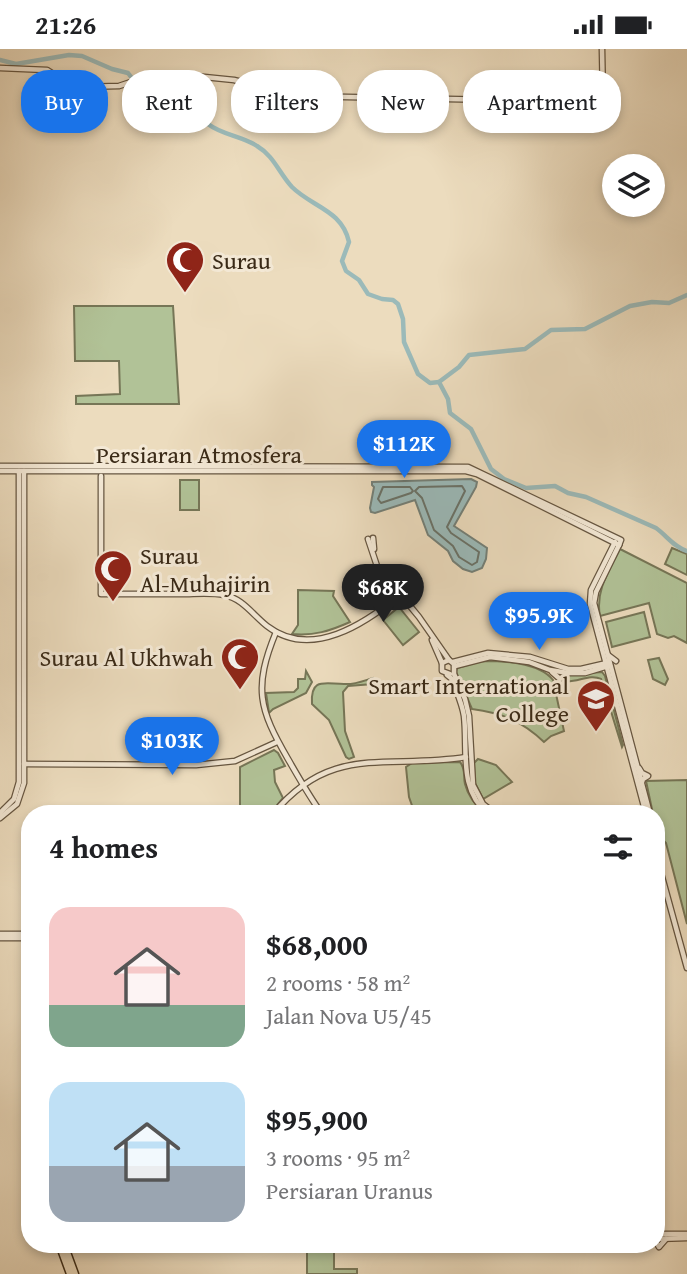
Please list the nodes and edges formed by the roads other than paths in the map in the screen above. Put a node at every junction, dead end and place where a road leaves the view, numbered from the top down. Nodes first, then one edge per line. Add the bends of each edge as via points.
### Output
1 (602, 49) edge
2 (0, 68) edge
3 (71, 466) junction
4 (43, 467) junction
5 (0, 468) edge
6 (127, 468) junction
7 (21, 471) junction
8 (49, 471) junction
9 (94, 471) junction
10 (107, 471) junction
11 (101, 476) junction
12 (370, 538) dead end
13 (394, 587) junction
14 (401, 594) junction
15 (393, 601) junction
16 (407, 602) junction
17 (270, 628) junction
18 (276, 632) junction
19 (283, 635) junction
20 (432, 635) junction
21 (273, 640) junction
22 (603, 652) junction
23 (442, 663) junction
24 (453, 665) junction
25 (607, 665) junction
26 (598, 667) junction
27 (552, 668) junction
28 (568, 673) junction
29 (447, 675) junction
30 (611, 678) junction
31 (273, 735) junction
32 (277, 742) junction
33 (269, 746) junction
34 (281, 748) junction
35 (468, 751) junction
36 (466, 757) junction
37 (459, 758) junction
38 (22, 764) junction
39 (469, 765) junction
40 (298, 778) junction
41 (310, 779) junction
42 (302, 784) junction
43 (296, 789) junction
44 (306, 790) junction
45 (281, 805) edge
46 (316, 805) edge
47 (479, 805) edge
48 (486, 805) edge
49 (646, 805) edge
50 (646, 805) edge
51 (0, 816) edge
52 (665, 888) edge
53 (0, 936) edge
54 (21, 936) edge
55 (687, 968) edge
56 (667, 1236) joint
57 (687, 1236) edge
58 (665, 1239) edge
59 (65, 1253) edge
60 (72, 1274) edge

1 - 2 street via 603,102 297,96 229,79 156,74 126,84 72,86 48,70
3 - 4 street, Persiaran Atmosfera
3 - 6 street, Persiaran Atmosfera
3 - 8 street
4 - 5 street, Persiaran Atmosfera
4 - 7 street
5 - 7 street, Persiaran Atmosfera
6 - 10 street, Persiaran Atmosfera
6 - 22 street, Persiaran Atmosfera via 470,471 617,542 594,600
7 - 8 street, Persiaran Atmosfera
7 - 38 street
8 - 9 street, Persiaran Atmosfera
9 - 10 street, Persiaran Atmosfera
9 - 11 street
10 - 11 street
11 - 17 street via 101,593 223,594
12 - 13 street via 377,566
13 - 14 street
13 - 15 street
14 - 15 street
14 - 16 street
15 - 16 street
15 - 19 street via 330,637
16 - 20 street
17 - 18 street
17 - 21 street
18 - 19 street
18 - 21 street
19 - 21 street
20 - 23 street
20 - 24 street
21 - 31 street via 262,678 265,716
22 - 25 street
22 - 26 street
22 - 30 street via 617,662
23 - 24 street
23 - 29 street
24 - 27 street via 490,657
24 - 29 street
24 - 35 street via 468,710
25 - 26 street
25 - 30 street
26 - 27 street
26 - 28 street
26 - 30 street
27 - 28 street
27 - 28 street via 560,679
29 - 35 street via 464,713
30 - 49 street via 636,765 648,776 642,785
30 - 50 street
31 - 32 street
31 - 33 street
32 - 33 street
32 - 34 street
33 - 34 street
33 - 38 street via 241,760 196,765
34 - 40 street
35 - 36 street
35 - 37 street
35 - 39 street via 477,757
36 - 37 street
36 - 39 street
37 - 39 street
37 - 41 street via 355,764
38 - 51 street via 24,783 19,799
39 - 47 street via 470,789
39 - 48 street via 473,785
40 - 41 street
40 - 42 street
40 - 43 street
41 - 42 street
41 - 44 street
42 - 43 street
42 - 44 street
43 - 44 street
43 - 45 street
44 - 46 street
52 - 55 street
53 - 54 street
56 - 57 street
56 - 58 street
59 - 60 main road

